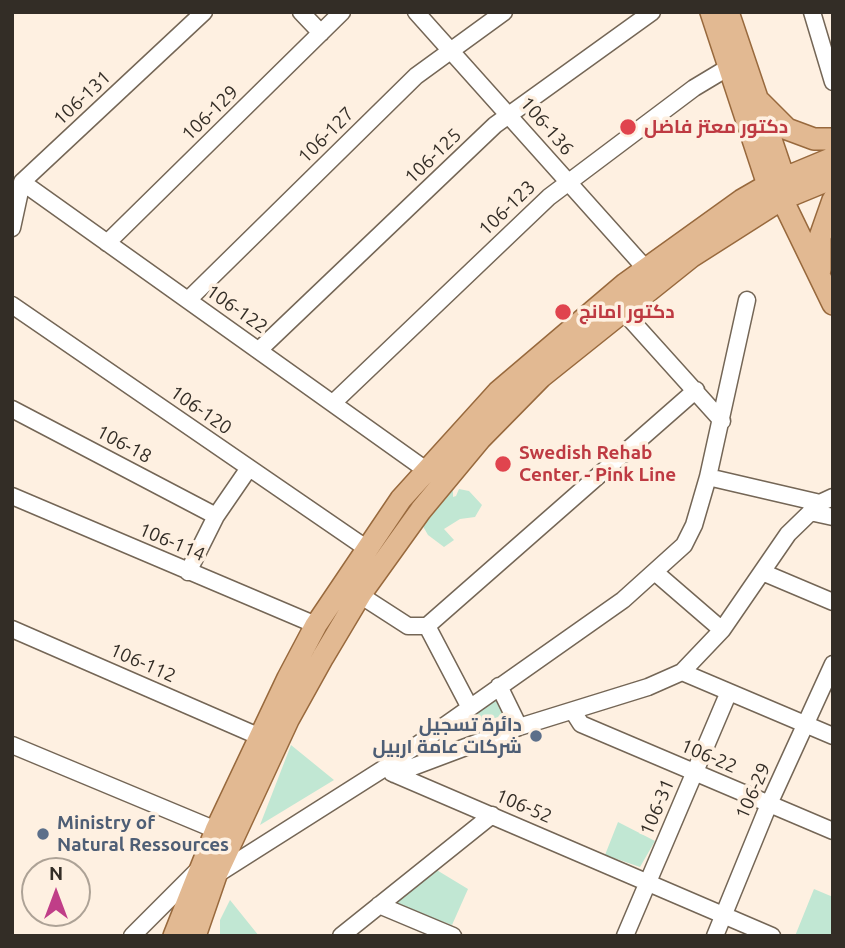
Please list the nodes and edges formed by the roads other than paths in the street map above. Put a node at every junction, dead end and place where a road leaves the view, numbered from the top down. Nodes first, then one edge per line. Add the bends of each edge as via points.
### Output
1 (204, 12) edge
2 (301, 12) edge
3 (342, 12) edge
4 (416, 12) edge
5 (504, 12) edge
6 (652, 12) edge
7 (711, 12) edge
8 (728, 12) edge
9 (812, 12) edge
10 (825, 28) edge
11 (321, 33) junction
12 (450, 51) junction
13 (729, 67) junction
14 (833, 82) edge
15 (754, 97) junction
16 (509, 114) junction
17 (746, 119) junction
18 (833, 139) edge
19 (833, 158) edge
20 (833, 178) edge
21 (568, 182) junction
22 (22, 183) junction
23 (778, 187) junction
24 (742, 200) junction
25 (833, 200) edge
26 (12, 228) edge
27 (107, 243) junction
28 (646, 269) junction
29 (828, 295) edge
30 (188, 300) junction
31 (747, 300) dead end
32 (12, 305) edge
33 (622, 310) junction
34 (259, 350) junction
35 (696, 390) junction
36 (333, 403) junction
37 (12, 409) edge
38 (722, 421) junction
39 (249, 468) junction
40 (426, 470) junction
41 (708, 477) junction
42 (12, 496) edge
43 (821, 504) edge
44 (216, 516) junction
45 (833, 517) edge
46 (366, 548) junction
47 (188, 572) junction
48 (762, 572) junction
49 (656, 573) junction
50 (360, 596) junction
51 (833, 602) edge
52 (316, 625) junction
53 (427, 626) junction
54 (12, 629) edge
55 (722, 630) junction
56 (833, 664) edge
57 (682, 672) junction
58 (499, 686) junction
59 (728, 694) junction
60 (469, 706) junction
61 (574, 713) junction
62 (806, 724) junction
63 (519, 727) junction
64 (258, 736) junction
65 (833, 736) edge
66 (12, 745) edge
67 (389, 771) junction
68 (695, 773) junction
69 (769, 804) junction
70 (492, 815) junction
71 (216, 830) junction
72 (833, 831) edge
73 (209, 870) junction
74 (648, 881) junction
75 (379, 905) junction
76 (202, 910) junction
77 (724, 915) junction
78 (132, 936) edge
79 (174, 936) edge
80 (195, 936) edge
81 (203, 936) edge
82 (341, 936) edge
83 (453, 936) edge
84 (625, 936) edge
85 (715, 936) edge
86 (772, 936) edge

1 - 22 street, 106-131
2 - 11 street
3 - 11 street, 106-129
4 - 12 street, 106-136
5 - 12 street, 106-127
6 - 16 street, 106-125
7 - 13 main road
8 - 15 main road
9 - 10 street
10 - 14 street
11 - 27 street, 106-129
12 - 16 street, 106-136
12 - 30 street, 106-127 via 408,83
13 - 17 main road
13 - 21 street, 106-123
15 - 18 main road via 787,128 814,139
15 - 23 main road
16 - 21 street, 106-136
16 - 34 street, 106-125
17 - 23 main road
17 - 24 main road via 750,179
19 - 23 main road
20 - 23 main road
21 - 28 street, 106-136
21 - 36 street, 106-123
22 - 26 street
22 - 27 street, 106-122
23 - 24 main road
23 - 29 main road
23 - 33 main road
24 - 28 main road
25 - 29 main road via 820,237
27 - 30 street, 106-122
28 - 40 main road via 498,392
30 - 34 street, 106-122
31 - 38 street
32 - 39 street, 106-120
33 - 35 street
33 - 50 main road via 541,377 480,439 421,510
34 - 36 street, 106-122
35 - 38 street
35 - 53 street
36 - 40 street, 106-122
37 - 44 street, 106-18
38 - 41 street
39 - 44 street
39 - 46 street, 106-120
40 - 46 main road
41 - 43 street
41 - 49 street via 688,538
42 - 47 street, 106-114
43 - 45 street
43 - 48 street via 788,534
44 - 47 street
46 - 52 main road
47 - 52 street, 106-114
48 - 51 street
48 - 55 street
49 - 55 street
49 - 58 street
50 - 53 street via 408,625
50 - 73 main road
52 - 64 main road
53 - 60 street
54 - 64 street, 106-112
55 - 57 street
56 - 62 street, 106-29
57 - 59 street
57 - 61 street
58 - 60 street
58 - 63 street
59 - 62 street
59 - 68 street, 106-31
60 - 67 street
61 - 63 street
61 - 68 street, 106-22 via 582,724
62 - 65 street
62 - 69 street, 106-29
63 - 67 street
64 - 71 main road
66 - 71 street
67 - 70 street, 106-52
67 - 73 street
68 - 69 street, 106-22
68 - 74 street, 106-31
69 - 72 street, 106-22
69 - 77 street, 106-29
70 - 74 street, 106-52
70 - 75 street
71 - 73 main road
73 - 76 main road
73 - 78 street
73 - 79 main road
74 - 77 street, 106-52
74 - 84 street, 106-31
75 - 82 street
75 - 83 street
76 - 80 main road
76 - 81 main road
77 - 85 street, 106-29
77 - 86 street, 106-52

